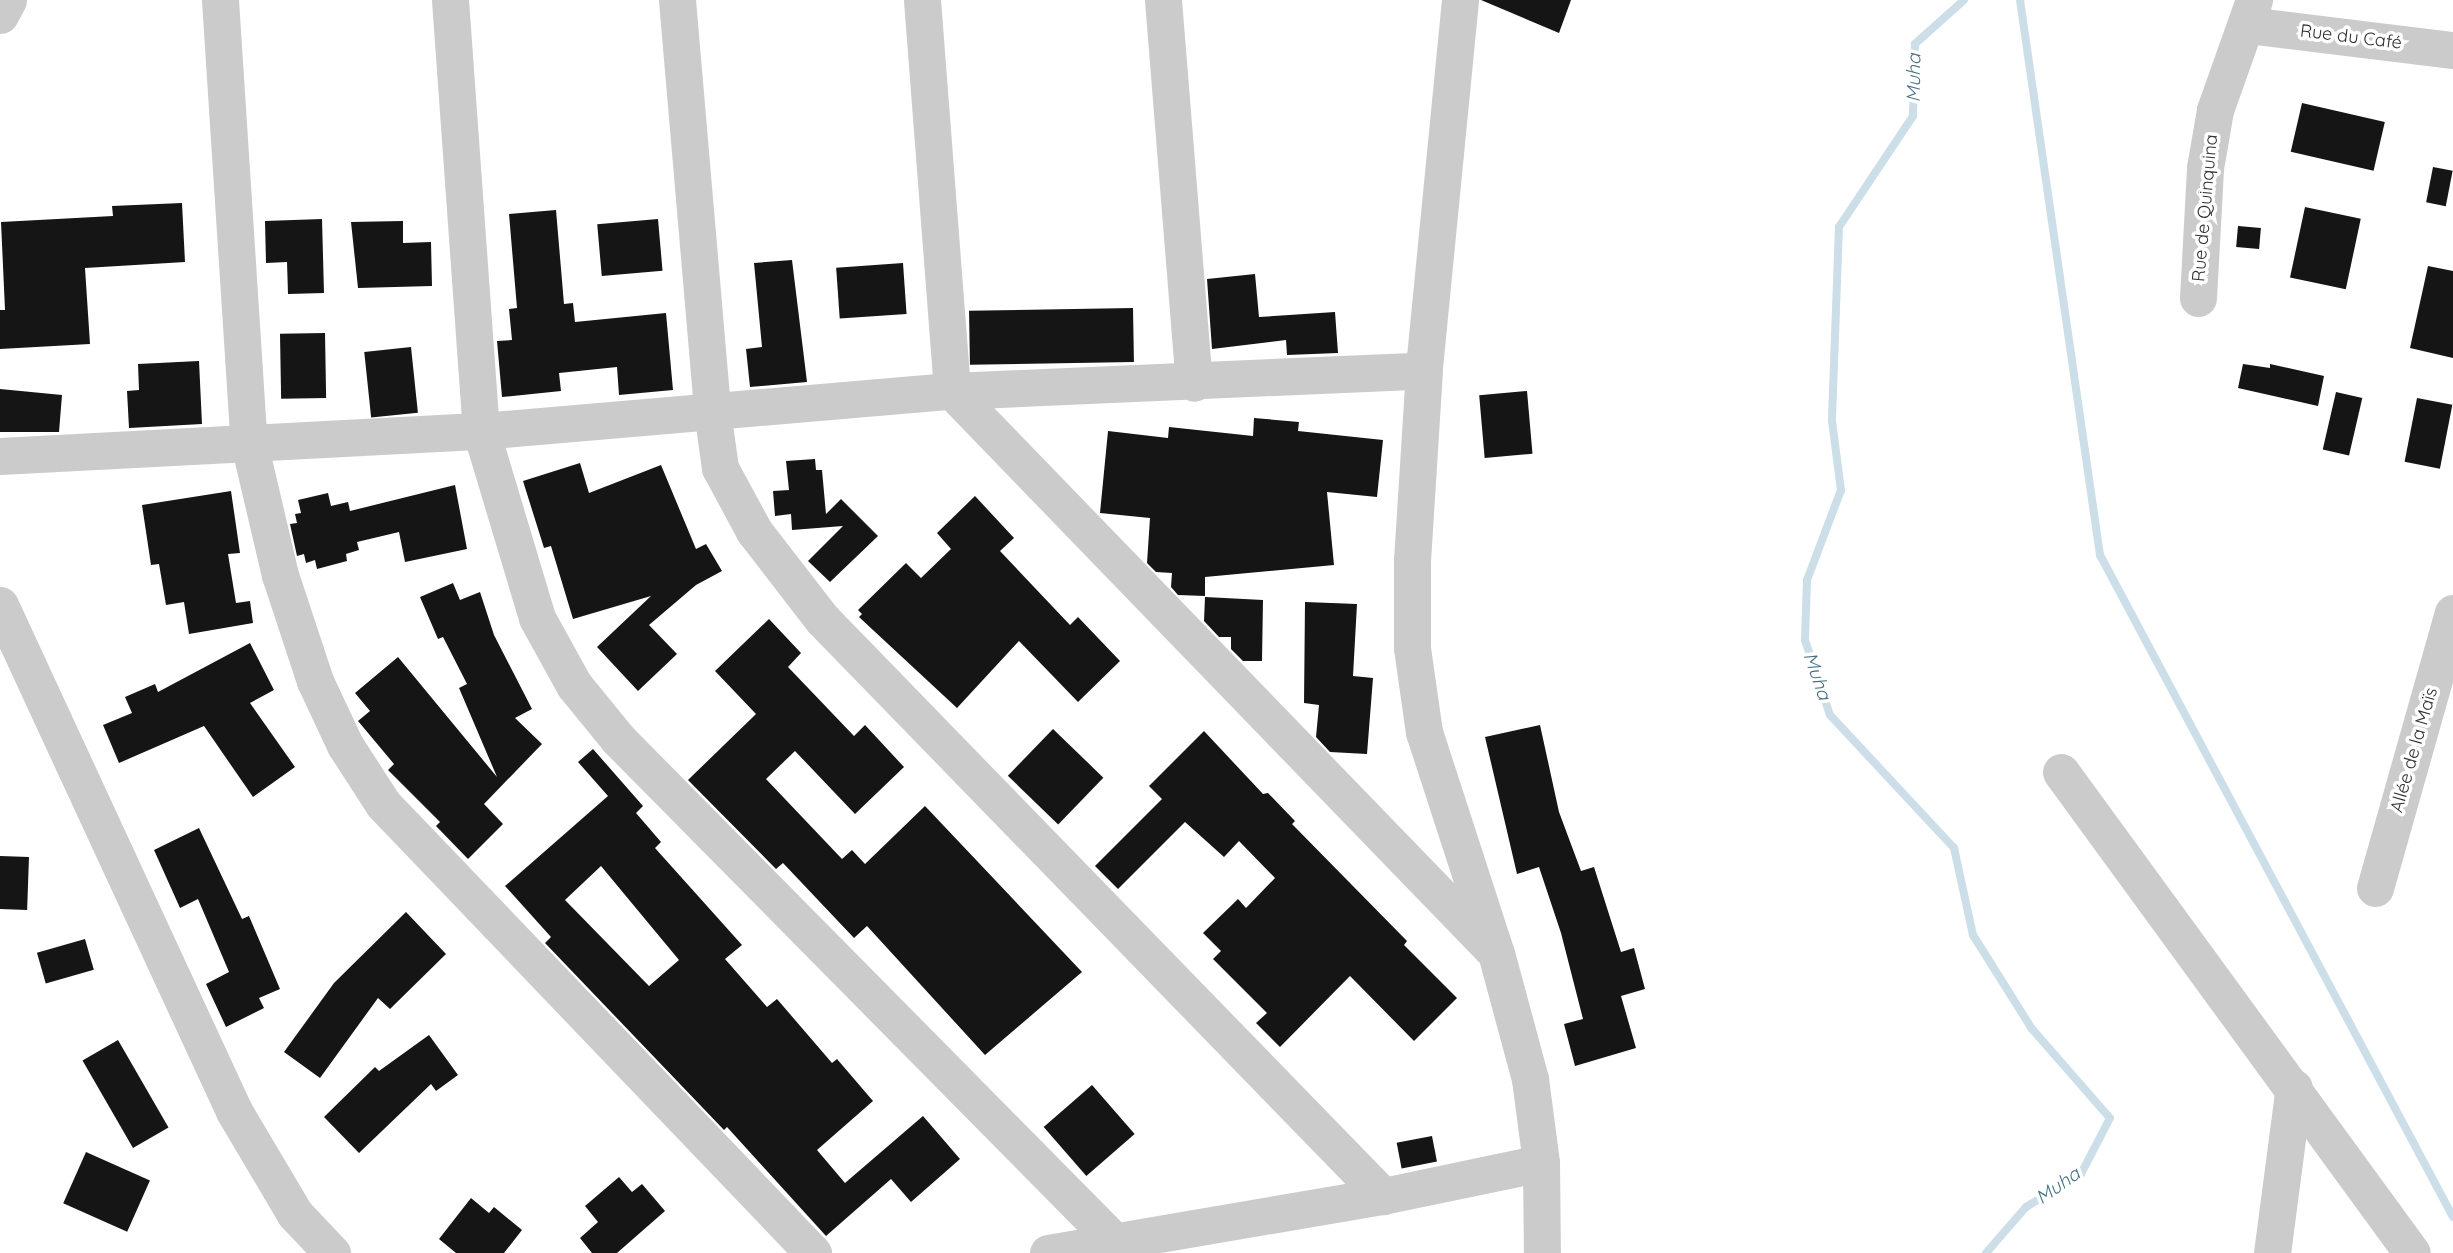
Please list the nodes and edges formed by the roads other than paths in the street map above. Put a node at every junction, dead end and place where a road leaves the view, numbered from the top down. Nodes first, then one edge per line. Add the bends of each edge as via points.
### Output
1 (8, 0) edge
2 (220, 0) edge
3 (450, 0) edge
4 (677, 0) edge
5 (922, 0) edge
6 (1163, 0) edge
7 (1460, 0) edge
8 (2251, 12) edge
9 (0, 15) edge
10 (2453, 50) edge
11 (2198, 298) dead end
12 (1424, 370) junction
13 (1195, 383) junction
14 (952, 391) junction
15 (712, 411) junction
16 (481, 431) junction
17 (249, 443) junction
18 (0, 456) edge
19 (0, 606) edge
20 (2453, 613) edge
21 (2061, 772) dead end
22 (2375, 888) dead end
23 (1496, 953) junction
24 (2294, 1087) junction
25 (1541, 1163) junction
26 (1383, 1196) junction
27 (1117, 1244) junction
28 (332, 1253) edge
29 (813, 1253) edge
30 (1048, 1253) edge
31 (1542, 1253) edge
32 (2272, 1253) edge
33 (2412, 1253) edge

1 - 9 street
2 - 17 street
3 - 16 street
4 - 15 street
5 - 14 street
6 - 13 street
7 - 12 street
8 - 10 street, Rue du Café
8 - 11 street, Rue de Quinquina via 2215,110 2205,168
12 - 13 street
12 - 23 street via 1412,559 1412,648 1424,732
13 - 14 street
14 - 15 street
14 - 23 street
15 - 16 street
15 - 26 street via 720,468 748,520 822,619
16 - 17 street
16 - 27 street via 537,618 574,685 618,739
17 - 18 street
17 - 29 street via 280,575 315,681 345,745 383,804
19 - 28 street via 234,1111 295,1214
20 - 22 street, Allée de la Maïs
21 - 24 street
23 - 25 street via 1530,1079
24 - 32 street
24 - 33 street
25 - 26 street
25 - 31 street
26 - 27 street
27 - 30 street

